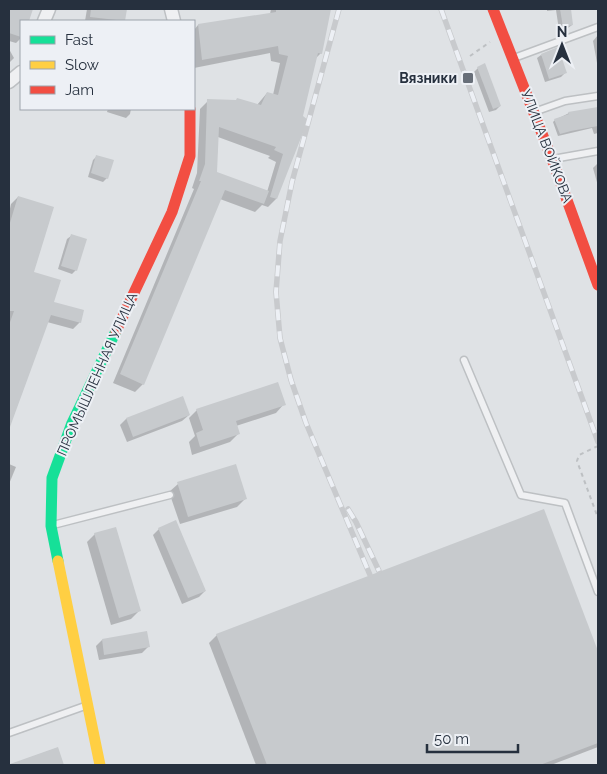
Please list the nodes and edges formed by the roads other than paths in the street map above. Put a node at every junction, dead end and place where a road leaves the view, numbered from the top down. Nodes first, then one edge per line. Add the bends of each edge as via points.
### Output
1 (493, 9) edge
2 (598, 26) edge
3 (513, 58) junction
4 (20, 73) edge
5 (9, 82) edge
6 (598, 96) edge
7 (190, 110) edge
8 (534, 112) junction
9 (598, 150) edge
10 (552, 159) junction
11 (598, 285) edge
12 (464, 360) dead end
13 (170, 495) dead end
14 (51, 526) junction
15 (598, 592) edge
16 (87, 705) junction
17 (9, 733) edge
18 (100, 765) edge

1 - 3 street, УЛИЦА ВОЙКОВА
2 - 3 lane
3 - 8 street, УЛИЦА ВОЙКОВА
4 - 5 street
6 - 8 lane via 565,101
7 - 14 street, ПРОМЫШЛЕННАЯ УЛИЦА via 190,156 184,177 172,212 66,438 52,478
8 - 10 street, УЛИЦА ВОЙКОВА
9 - 10 lane
10 - 11 street, УЛИЦА ВОЙКОВА
12 - 15 lane via 521,495 565,503
13 - 14 lane
14 - 16 street, ПРОМЫШЛЕННАЯ УЛИЦА
16 - 17 lane
16 - 18 street, ПРОМЫШЛЕННАЯ УЛИЦА

